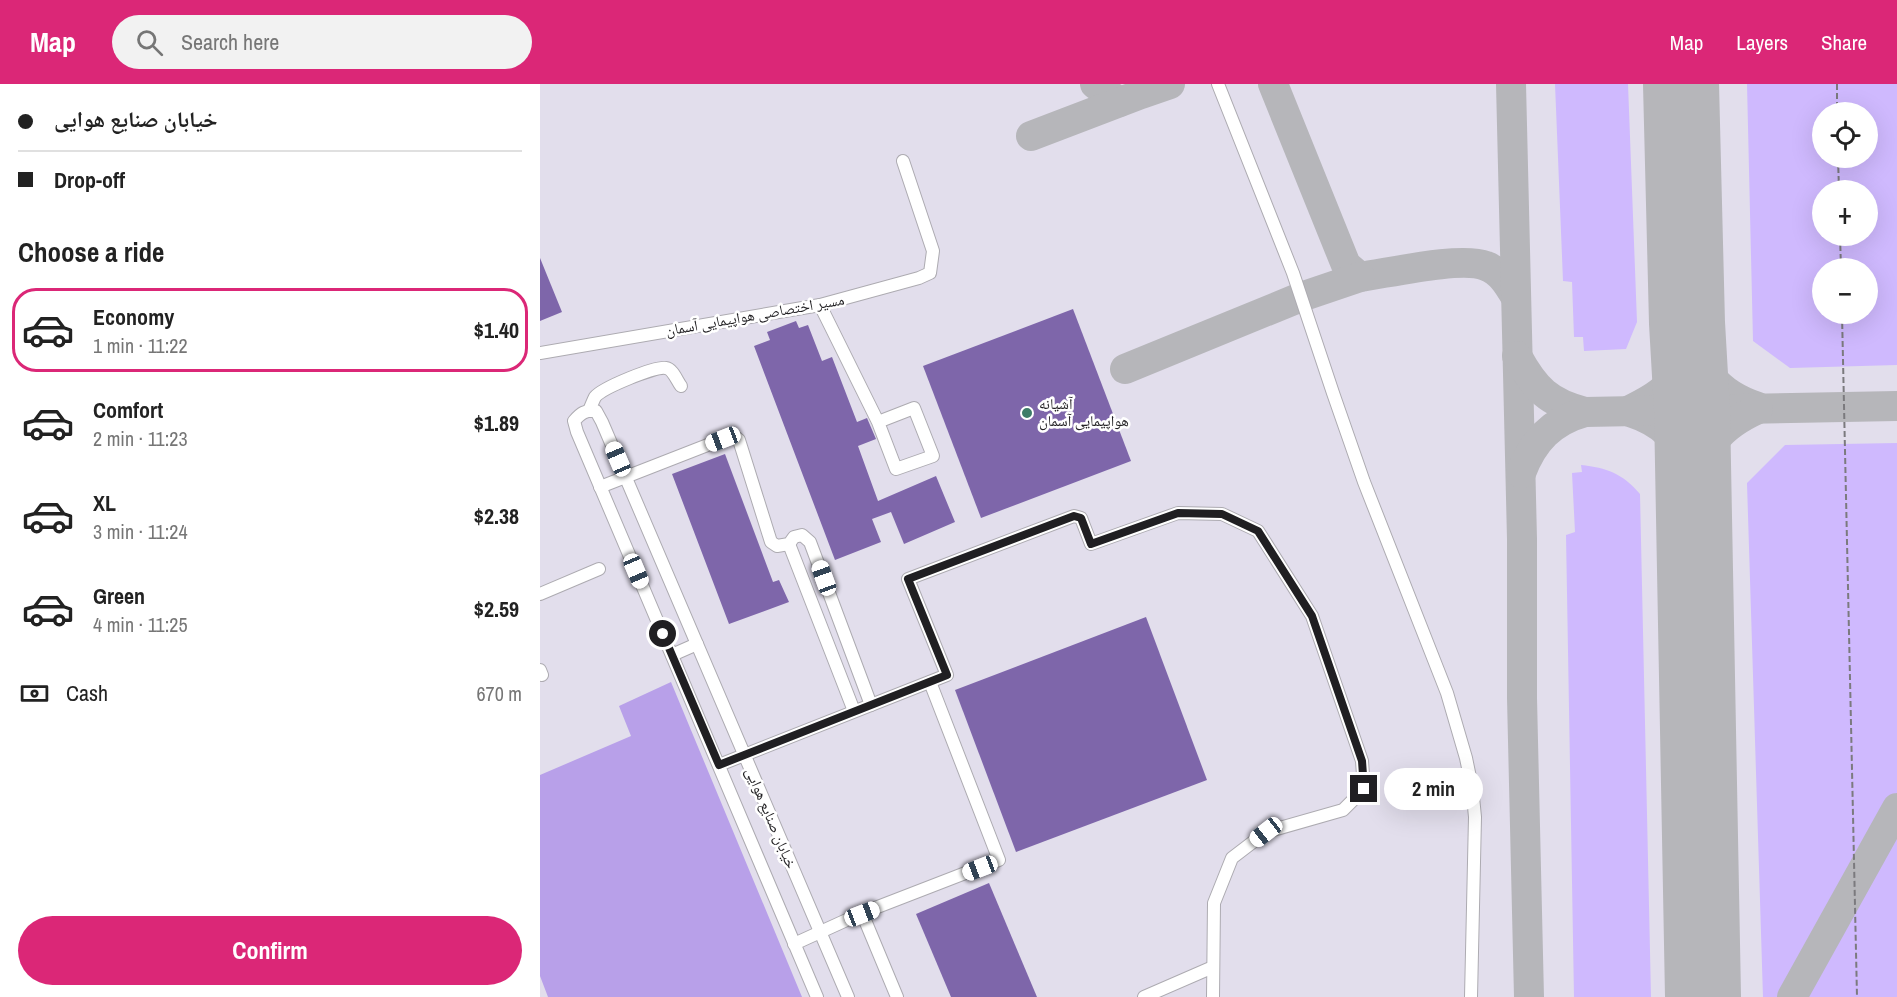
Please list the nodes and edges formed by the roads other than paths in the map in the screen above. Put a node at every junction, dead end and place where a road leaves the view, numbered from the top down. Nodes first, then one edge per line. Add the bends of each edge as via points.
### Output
1 (1218, 84) edge
2 (903, 161) dead end
3 (820, 305) junction
4 (540, 353) edge
5 (681, 386) dead end
6 (590, 411) junction
7 (878, 422) junction
8 (626, 477) junction
9 (600, 487) junction
10 (789, 544) junction
11 (599, 569) dead end
12 (540, 594) edge
13 (837, 615) junction
14 (819, 621) junction
15 (697, 644) junction
16 (672, 655) junction
17 (930, 682) junction
18 (871, 705) junction
19 (854, 711) junction
20 (744, 755) junction
21 (719, 765) junction
22 (862, 914) junction
23 (820, 933) junction
24 (795, 944) junction
25 (1214, 967) junction
26 (817, 997) edge
27 (848, 997) edge
28 (897, 997) edge
29 (1144, 997) edge
30 (1213, 997) edge
31 (1471, 997) edge

1 - 31 street via 1293,273 1364,482 1448,693 1466,758 1475,817
2 - 3 street, مسیر اختصاصی هواپیمایی آسمان via 933,251 930,273
3 - 4 street, مسیر اختصاصی هواپیمایی آسمان
3 - 7 street
5 - 6 street via 671,370 657,369 603,390
6 - 8 street, خیابان صنایع هوایی via 596,411 602,422
6 - 9 street, خیابان صنایع هوایی via 580,413 574,421
7 - 7 street via 914,408 933,456 896,469
8 - 9 street
8 - 10 street via 734,436 739,440 771,542 777,546
8 - 15 street, خیابان صنایع هوایی
9 - 16 street, خیابان صنایع هوایی
10 - 13 street via 802,535 810,542
10 - 14 street
11 - 12 street
13 - 14 street
13 - 18 street
14 - 19 street
15 - 16 street
15 - 20 street, خیابان صنایع هوایی
16 - 21 street, خیابان صنایع هوایی
17 - 18 street
17 - 22 street via 999,860
17 - 25 street via 947,675 908,579 1074,516 1081,518 1091,544 1178,513 1222,514 1258,531 1312,616 1362,761 1364,789 1343,810 1266,832 1232,858 1214,903
18 - 19 street
19 - 20 street
20 - 21 street
20 - 23 street, خیابان صنایع هوایی
21 - 24 street, خیابان صنایع هوایی
22 - 23 street
22 - 28 street
23 - 24 street
23 - 27 street, خیابان صنایع هوایی
24 - 26 street, خیابان صنایع هوایی
25 - 29 street
25 - 30 street

